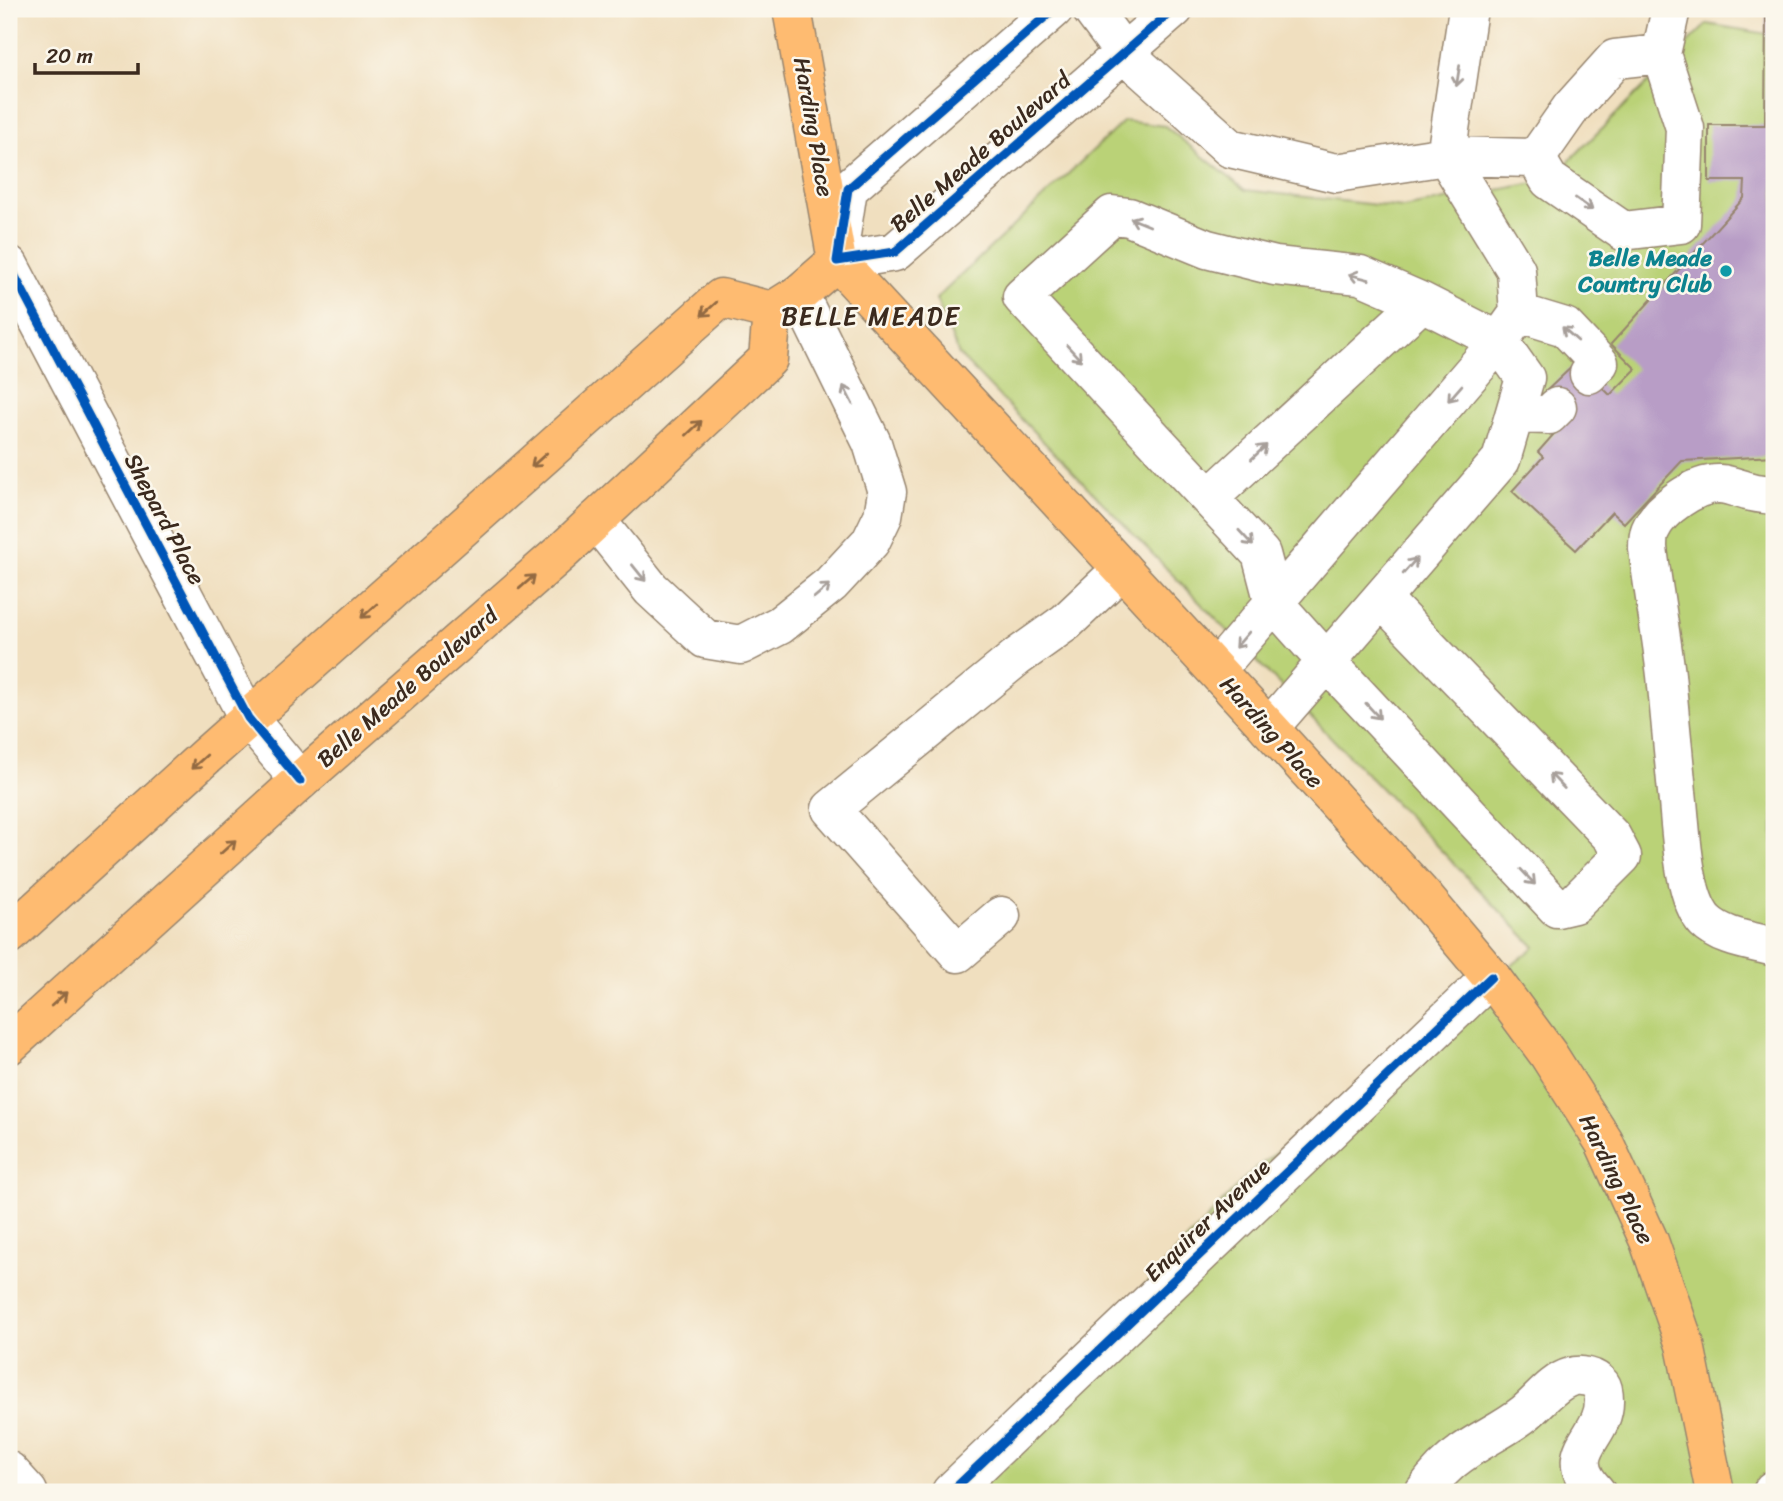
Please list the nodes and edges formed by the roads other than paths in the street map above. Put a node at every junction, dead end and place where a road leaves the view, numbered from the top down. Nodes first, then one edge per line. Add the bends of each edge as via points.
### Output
1 (792, 9) edge
2 (1054, 9) edge
3 (1091, 9) edge
4 (1174, 9) edge
5 (1468, 9) edge
6 (1671, 9) edge
7 (1123, 52) junction
8 (1661, 54) junction
9 (1446, 156) junction
10 (1535, 158) junction
11 (837, 261) junction
12 (9, 265) edge
13 (786, 302) junction
14 (1422, 302) junction
15 (1509, 327) junction
16 (1589, 374) dead end
17 (1557, 407) dead end
18 (1516, 414) junction
19 (1774, 495) edge
20 (1209, 498) junction
21 (596, 520) junction
22 (1122, 569) junction
23 (1382, 599) junction
24 (1274, 603) junction
25 (1326, 661) junction
26 (1216, 670) junction
27 (248, 718) junction
28 (1269, 728) junction
29 (300, 781) junction
30 (1001, 916) dead end
31 (9, 935) edge
32 (1774, 947) edge
33 (1491, 977) junction
34 (9, 1045) edge
35 (9, 1471) edge
36 (28, 1492) edge
37 (951, 1492) edge
38 (1424, 1492) edge
39 (1596, 1492) edge
40 (1715, 1492) edge

1 - 11 main road, Harding Place
2 - 11 street via 848,189
3 - 7 street
4 - 7 street, Belle Meade Boulevard
5 -> 9 street
6 - 8 street
7 - 9 street via 1230,148 1336,173
7 - 11 street, Belle Meade Boulevard via 895,252
8 - 10 street via 1615,59 1571,107
10 -> 8 street via 1549,180 1623,231 1681,224 1685,128
9 - 10 street
9 - 15 street via 1516,270
11 - 13 main road
11 - 22 main road, Harding Place
12 - 27 street, Shepard Place
21 -> 13 main road, Belle Meade Boulevard via 768,359
21 -> 13 street via 651,589 705,639 741,645 780,625 831,584 871,541 883,516 887,492 872,443
13 -> 27 main road via 721,298
14 - 15 street
20 -> 14 street
14 -> 20 street via 1360,275 1275,266 1207,249 1129,217 1112,215 1021,297
16 -> 15 street via 1599,363 1565,327
15 - 18 street via 1525,378
15 -> 24 street
17 - 18 street via 1549,415
23 -> 18 street via 1502,460
19 - 32 street via 1718,484 1700,488 1662,514 1649,533 1648,548 1692,896 1697,909 1715,928
20 -> 24 street via 1261,554
29 -> 21 main road, Belle Meade Boulevard
22 - 26 main road, Harding Place
22 - 30 street via 1066,622 831,809 958,953
23 - 25 street
25 -> 23 street via 1557,908 1574,904 1622,856 1612,837
24 - 25 street
24 -> 26 street
25 - 28 street
26 - 28 main road, Harding Place
27 - 29 street, Shepard Place
27 -> 31 main road
28 - 33 main road, Harding Place
34 -> 29 main road, Belle Meade Boulevard
33 - 37 street, Enquirer Avenue
33 - 40 main road, Harding Place via 1548,1054 1604,1142 1649,1241 1685,1345
35 - 36 street
38 - 39 street via 1462,1453 1516,1420 1561,1382 1582,1376 1601,1384 1604,1393 1604,1414 1581,1456 1586,1482

